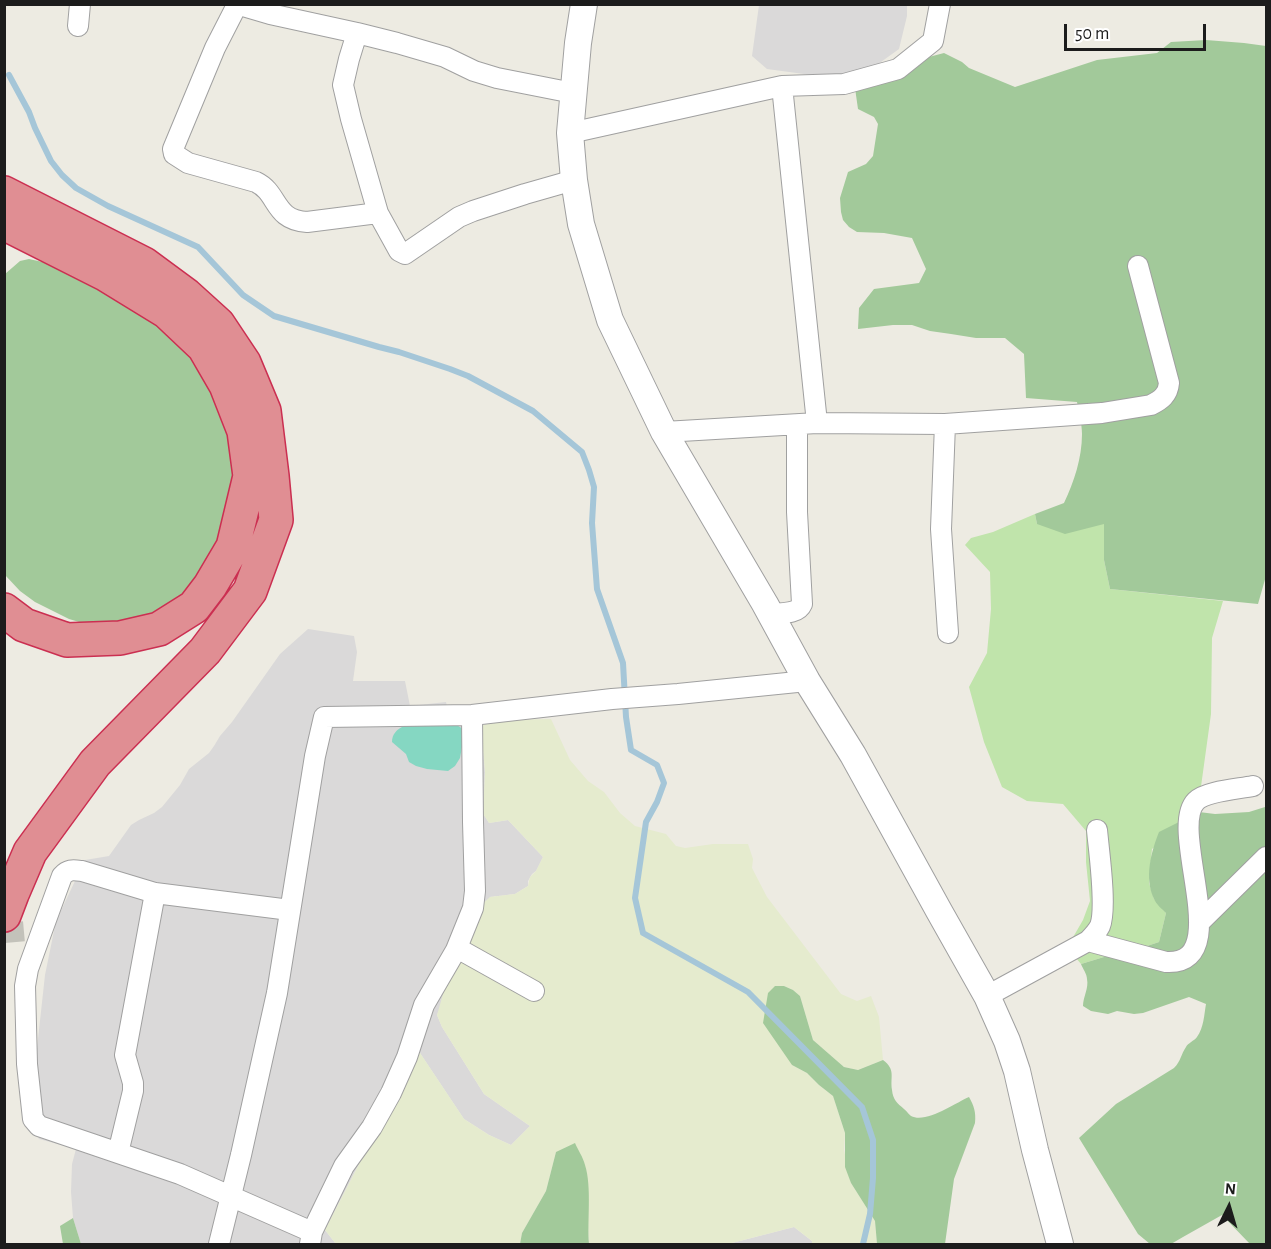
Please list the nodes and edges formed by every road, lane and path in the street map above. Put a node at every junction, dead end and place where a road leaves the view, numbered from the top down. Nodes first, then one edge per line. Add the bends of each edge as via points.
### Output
1 (80, 4) edge
2 (584, 4) edge
3 (940, 4) edge
4 (236, 5) edge
5 (270, 9) edge
6 (78, 26) dead end
7 (357, 33) junction
8 (782, 86) junction
9 (573, 93) junction
10 (570, 133) junction
11 (573, 180) junction
12 (4, 193) edge
13 (378, 213) junction
14 (4, 223) edge
15 (1138, 266) dead end
16 (807, 424) junction
17 (945, 424) junction
18 (664, 432) junction
19 (4, 610) edge
20 (771, 614) junction
21 (948, 633) dead end
22 (807, 681) junction
23 (472, 715) junction
24 (1253, 786) dead end
25 (1097, 830) dead end
26 (1266, 857) edge
27 (155, 893) junction
28 (290, 910) junction
29 (1199, 923) junction
30 (24, 926) edge
31 (1088, 941) junction
32 (457, 948) junction
33 (534, 991) dead end
34 (987, 996) junction
35 (118, 1153) junction
36 (231, 1197) junction
37 (311, 1238) edge
38 (219, 1245) edge
39 (1060, 1245) edge

1 - 6 street
2 - 9 street
3 - 8 street via 933,41 898,69 844,84
4 - 5 street
4 - 13 street via 174,154 188,163 264,186 285,215 297,222
5 - 7 street
7 - 9 street via 445,57 482,74
7 - 13 street via 343,85
8 - 10 street
8 - 16 street
9 - 10 street
10 - 11 street
11 - 13 street via 473,211 405,254 399,252
11 - 18 street via 581,224 610,320
12 - 30 highway via 144,264 218,324 244,363 264,411 276,520 250,591 205,651 95,763 30,852 12,894
14 - 19 highway via 105,274 167,312 204,347 226,385 244,431 250,476 233,547 210,586 194,607 159,629 120,638 67,640 24,625
15 - 17 street via 1169,383 1168,391 1158,402 1102,412
16 - 17 street
16 - 18 street
16 - 20 street via 797,512 802,604 798,610
17 - 21 street via 941,529
18 - 20 street
20 - 22 street
22 - 23 street
22 - 34 street via 853,755
23 - 28 street via 324,717
23 - 32 street via 475,891 473,908
24 - 29 street via 1206,795 1192,805 1188,840
25 - 31 street via 1101,924
26 - 29 street
27 - 28 street
27 - 30 street via 82,871 67,871
27 - 35 street via 126,1050 133,1091
28 - 36 street via 277,993
29 - 31 street via 1191,953 1176,962
30 - 35 street via 28,969 27,1064 33,1119 39,1126
31 - 34 street
32 - 33 street
32 - 37 street via 424,1005 391,1093 344,1166
34 - 39 street via 1017,1071
35 - 36 street
36 - 37 street
36 - 38 street

